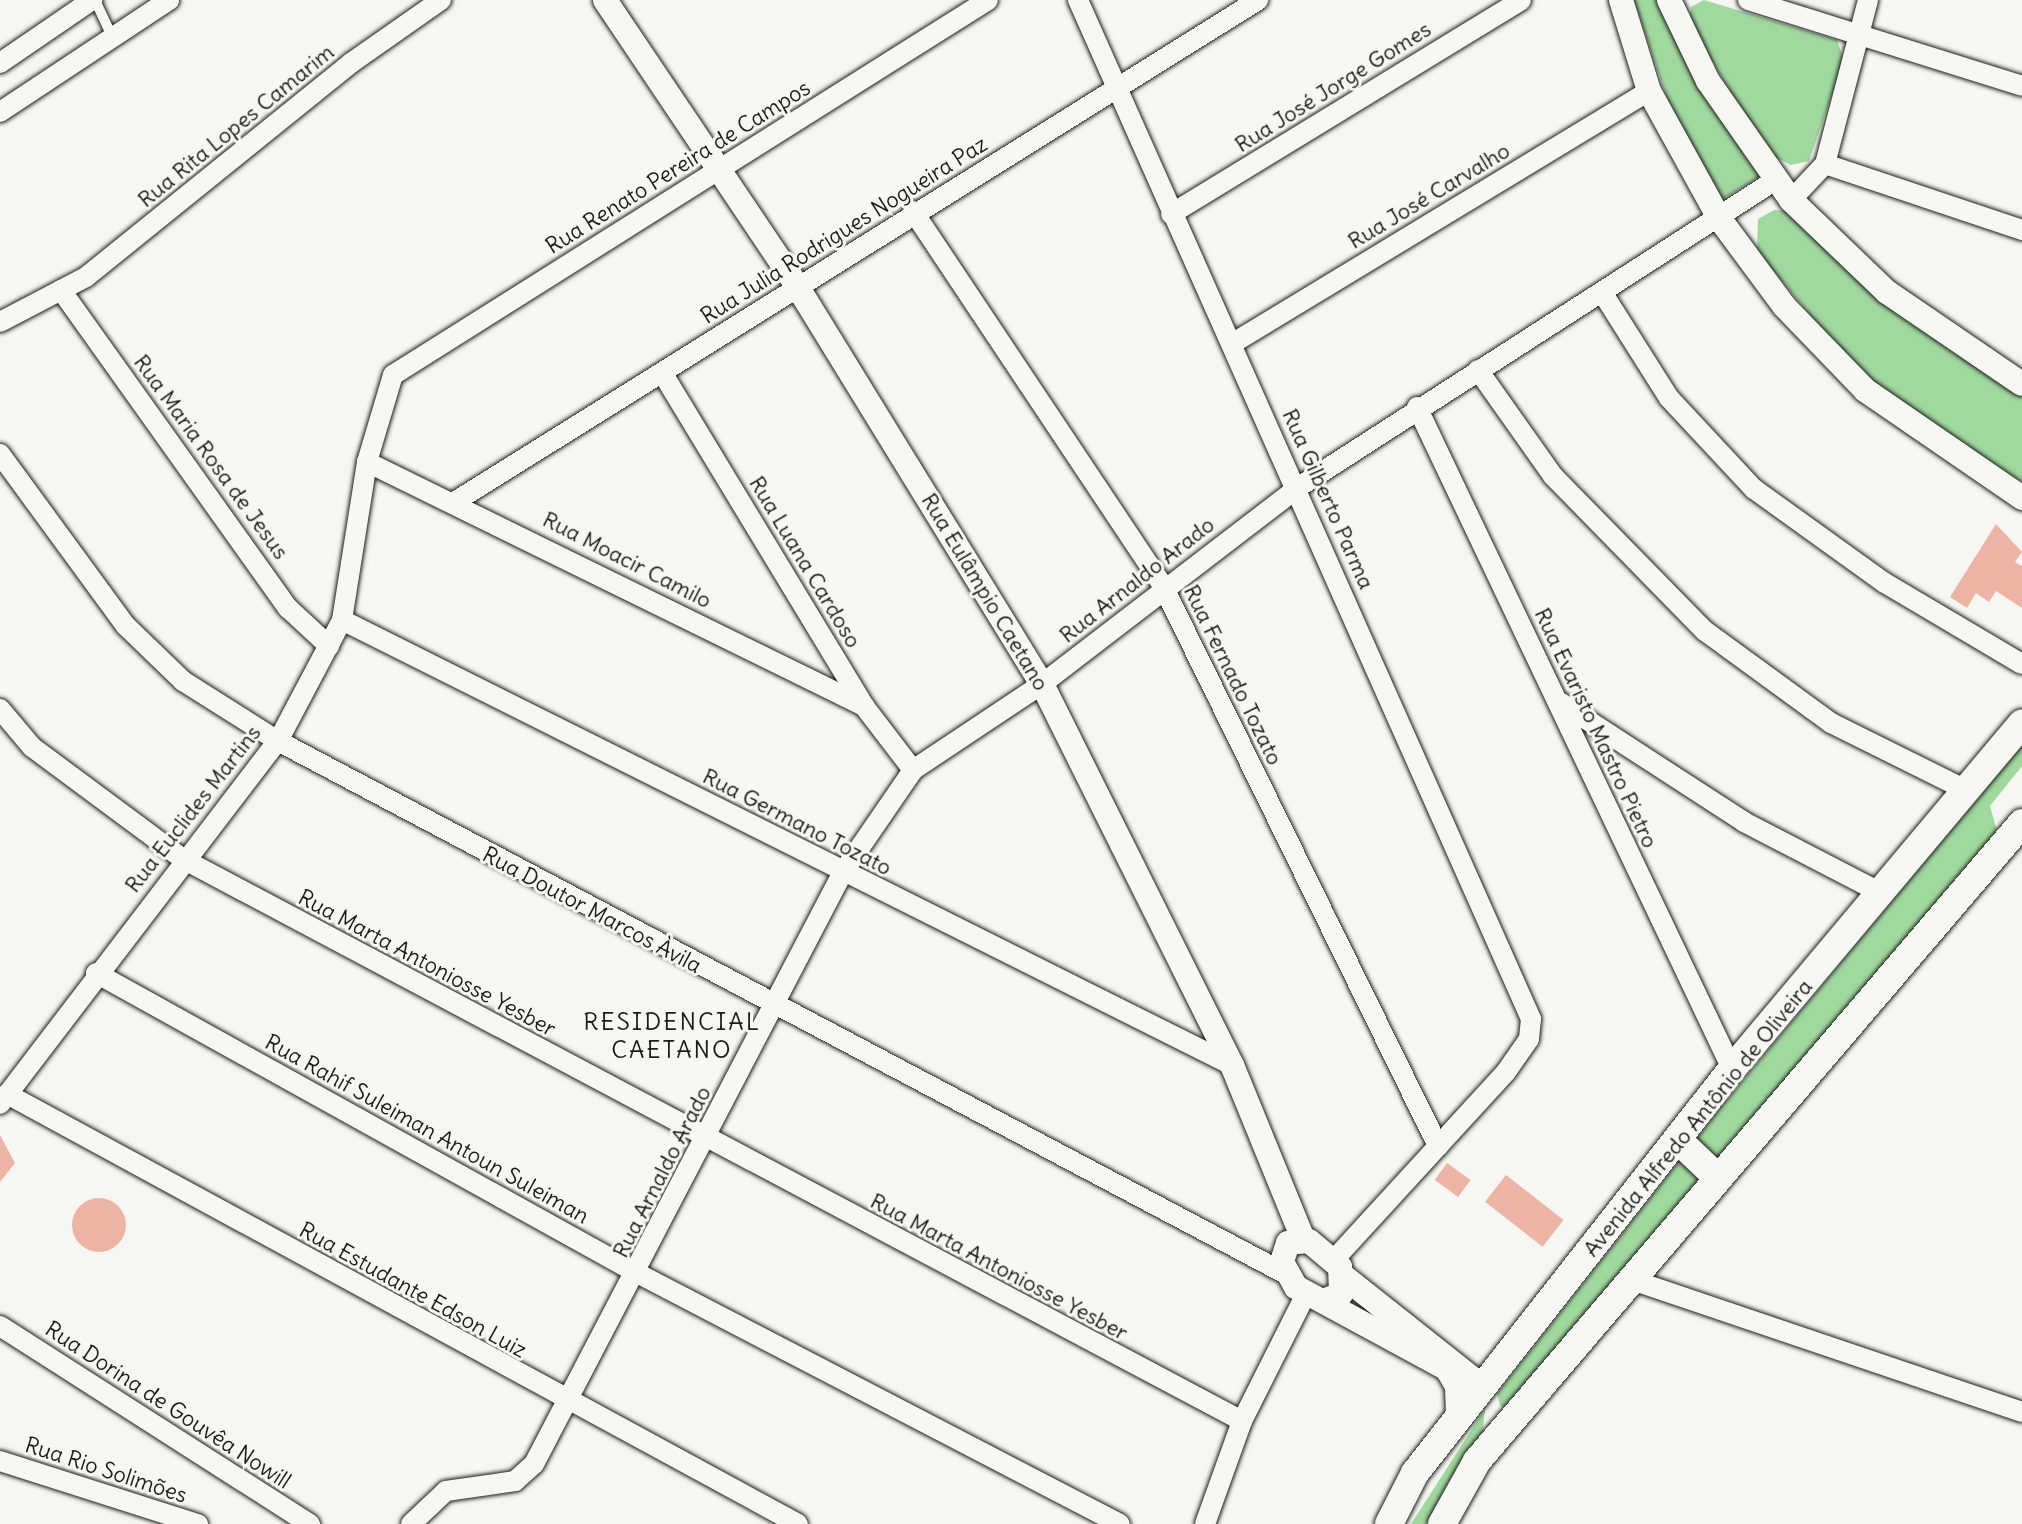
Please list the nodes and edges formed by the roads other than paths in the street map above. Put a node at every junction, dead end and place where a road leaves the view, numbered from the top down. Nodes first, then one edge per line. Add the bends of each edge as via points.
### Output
1 (93, 0) edge
2 (441, 0) edge
3 (605, 0) edge
4 (988, 0) edge
5 (1078, 0) edge
6 (1258, 0) edge
7 (1521, 0) edge
8 (1621, 0) edge
9 (1669, 0) edge
10 (1748, 0) edge
11 (1868, 0) edge
12 (158, 3) edge
13 (112, 36) junction
14 (1857, 37) junction
15 (0, 63) edge
16 (2022, 86) edge
17 (1112, 90) junction
18 (1649, 91) junction
19 (0, 112) edge
20 (1825, 164) junction
21 (716, 171) junction
22 (1774, 181) junction
23 (1791, 200) junction
24 (913, 211) junction
25 (1171, 214) junction
26 (1719, 218) junction
27 (2022, 230) edge
28 (797, 286) junction
29 (61, 290) junction
30 (1602, 292) junction
31 (0, 322) edge
32 (1233, 343) junction
33 (1478, 370) junction
34 (663, 374) junction
35 (393, 375) joint
36 (2022, 384) edge
37 (1417, 407) junction
38 (0, 454) edge
39 (367, 462) junction
40 (1297, 488) junction
41 (2022, 498) edge
42 (456, 501) junction
43 (1164, 588) junction
44 (342, 620) junction
45 (329, 646) junction
46 (2022, 664) edge
47 (1042, 684) junction
48 (1557, 701) junction
49 (864, 706) junction
50 (0, 709) edge
51 (2022, 723) edge
52 (278, 741) junction
53 (913, 770) junction
54 (1968, 791) junction
55 (2019, 834) edge
56 (183, 859) junction
57 (843, 872) junction
58 (1881, 893) junction
59 (96, 973) junction
60 (777, 1009) junction
61 (1232, 1065) junction
62 (1732, 1069) junction
63 (4, 1099) edge
64 (703, 1140) junction
65 (1678, 1140) junction
66 (1438, 1146) junction
67 (1717, 1177) junction
68 (1296, 1234) junction
69 (1341, 1263) junction
70 (1278, 1267) junction
71 (637, 1273) junction
72 (1632, 1280) junction
73 (1311, 1299) junction
74 (0, 1326) edge
75 (1483, 1387) junction
76 (566, 1402) junction
77 (2022, 1412) edge
78 (1242, 1421) junction
79 (1458, 1421) junction
80 (0, 1461) edge
81 (1477, 1461) junction
82 (198, 1524) edge
83 (310, 1524) edge
84 (411, 1524) edge
85 (798, 1524) edge
86 (1120, 1524) edge
87 (1205, 1524) edge
88 (1389, 1524) edge
89 (1442, 1524) edge

1 - 13 lane
1 - 15 street
2 - 29 street, Rua Rita Lopes Camarim
3 - 21 street, Rua Eulâmpio Caetano
4 - 21 street, Rua Renato Pereira de Campos
5 - 17 street, Rua Gilberto Parma
6 - 17 street, Rua Julia Rodrigues Nogueira Paz
7 - 25 street, Rua José Jorge Gomes
8 - 18 street
9 - 22 street via 1708,81
10 - 14 street
11 - 14 street
12 - 13 street
13 - 19 street
14 - 16 street
14 - 20 street
17 - 24 street, Rua Julia Rodrigues Nogueira Paz
17 - 25 street, Rua Gilberto Parma
18 - 26 street
18 - 32 street, Rua José Carvalho
20 - 23 street
20 - 27 street
21 - 28 street, Rua Eulâmpio Caetano
21 - 35 street, Rua Renato Pereira de Campos
22 - 23 street
22 - 26 street, Rua Arnaldo Arado
23 - 36 street via 1887,292
24 - 28 street, Rua Julia Rodrigues Nogueira Paz
24 - 43 street, Rua Fernado Tozato
25 - 32 street, Rua Gilberto Parma
26 - 30 street, Rua Arnaldo Arado
26 - 41 street via 1784,306 1865,390
28 - 34 street, Rua Julia Rodrigues Nogueira Paz
28 - 47 street, Rua Eulâmpio Caetano
29 - 31 street, Rua Rita Lopes Camarim
29 - 45 street, Rua Maria Rosa de Jesus via 288,608
30 - 33 street, Rua Arnaldo Arado
30 - 46 street via 1669,398 1754,489 1885,583
32 - 40 street, Rua Gilberto Parma
33 - 37 street, Rua Arnaldo Arado
33 - 54 street via 1553,476 1705,631 1831,723
34 - 42 street, Rua Julia Rodrigues Nogueira Paz
34 - 49 street, Rua Luana Cardoso
35 - 39 street, Rua Euclides Martins
37 - 40 street, Rua Arnaldo Arado
37 - 48 street, Rua Evaristo Mastro Pietro
38 - 52 street, Rua Doutor Marcos Àvila via 125,625 183,681
39 - 42 street, Rua Moacir Camilo
39 - 44 street, Rua Euclides Martins
40 - 43 street, Rua Arnaldo Arado
40 - 66 street, Rua Gilberto Parma via 1531,1019 1529,1039 1506,1072
42 - 49 street, Rua Moacir Camilo
43 - 47 street, Rua Arnaldo Arado
43 - 66 street, Rua Fernado Tozato
44 - 45 street, Rua Euclides Martins
44 - 57 street, Rua Germano Tozato
45 - 52 street, Rua Euclides Martins
47 - 53 street, Rua Arnaldo Arado
47 - 61 street, Rua Eulâmpio Caetano
48 - 58 street via 1653,768
48 - 62 street, Rua Evaristo Mastro Pietro
49 - 53 street, Rua Luana Cardoso
50 - 56 street, Rua Marta Antoniosse Yesber via 32,747
51 - 54 main road, Avenida Alfredo Antônio de Oliveira
52 - 56 street, Rua Euclides Martins
52 - 60 street, Rua Doutor Marcos Àvila
53 - 57 street, Rua Arnaldo Arado
54 - 58 main road, Avenida Alfredo Antônio de Oliveira
55 - 67 main road
56 - 59 street, Rua Euclides Martins
56 - 64 street, Rua Marta Antoniosse Yesber
57 - 60 street, Rua Arnaldo Arado
57 - 61 street, Rua Germano Tozato
58 - 62 main road, Avenida Alfredo Antônio de Oliveira
59 - 63 street, Rua Euclides Martins
59 - 71 street, Rua Rahif Suleiman Antoun Suleiman
60 - 64 street, Rua Arnaldo Arado
60 - 70 street, Rua Doutor Marcos Àvila
61 - 68 street, Rua Eulâmpio Caetano
62 - 65 main road, Avenida Alfredo Antônio de Oliveira
63 - 76 street, Rua Estudante Edson Luiz
64 - 71 street, Rua Arnaldo Arado
64 - 78 street, Rua Marta Antoniosse Yesber
65 - 67 main road
65 - 75 main road, Avenida Alfredo Antônio de Oliveira
66 - 69 street
67 - 72 main road
68 - 69 street
68 - 70 street
69 - 73 street via 1341,1294
69 - 75 street
70 - 73 street
71 - 76 street, Rua Arnaldo Arado
71 - 86 street, Rua Rahif Suleiman Antoun Suleiman
72 - 77 street
72 - 81 main road
73 - 78 street
73 - 79 street via 1447,1369 1457,1386
74 - 83 street, Rua Dorina de Gouvêa Nowill
75 - 79 main road, Avenida Alfredo Antônio de Oliveira
75 - 81 main road via 1490,1421
76 - 84 street, Rua Arnaldo Arado via 534,1464 515,1481 446,1491
76 - 85 street, Rua Estudante Edson Luiz
78 - 87 street
79 - 88 main road, Avenida Alfredo Antônio de Oliveira via 1415,1473
80 - 82 street, Rua Rio Solimões
81 - 89 main road

